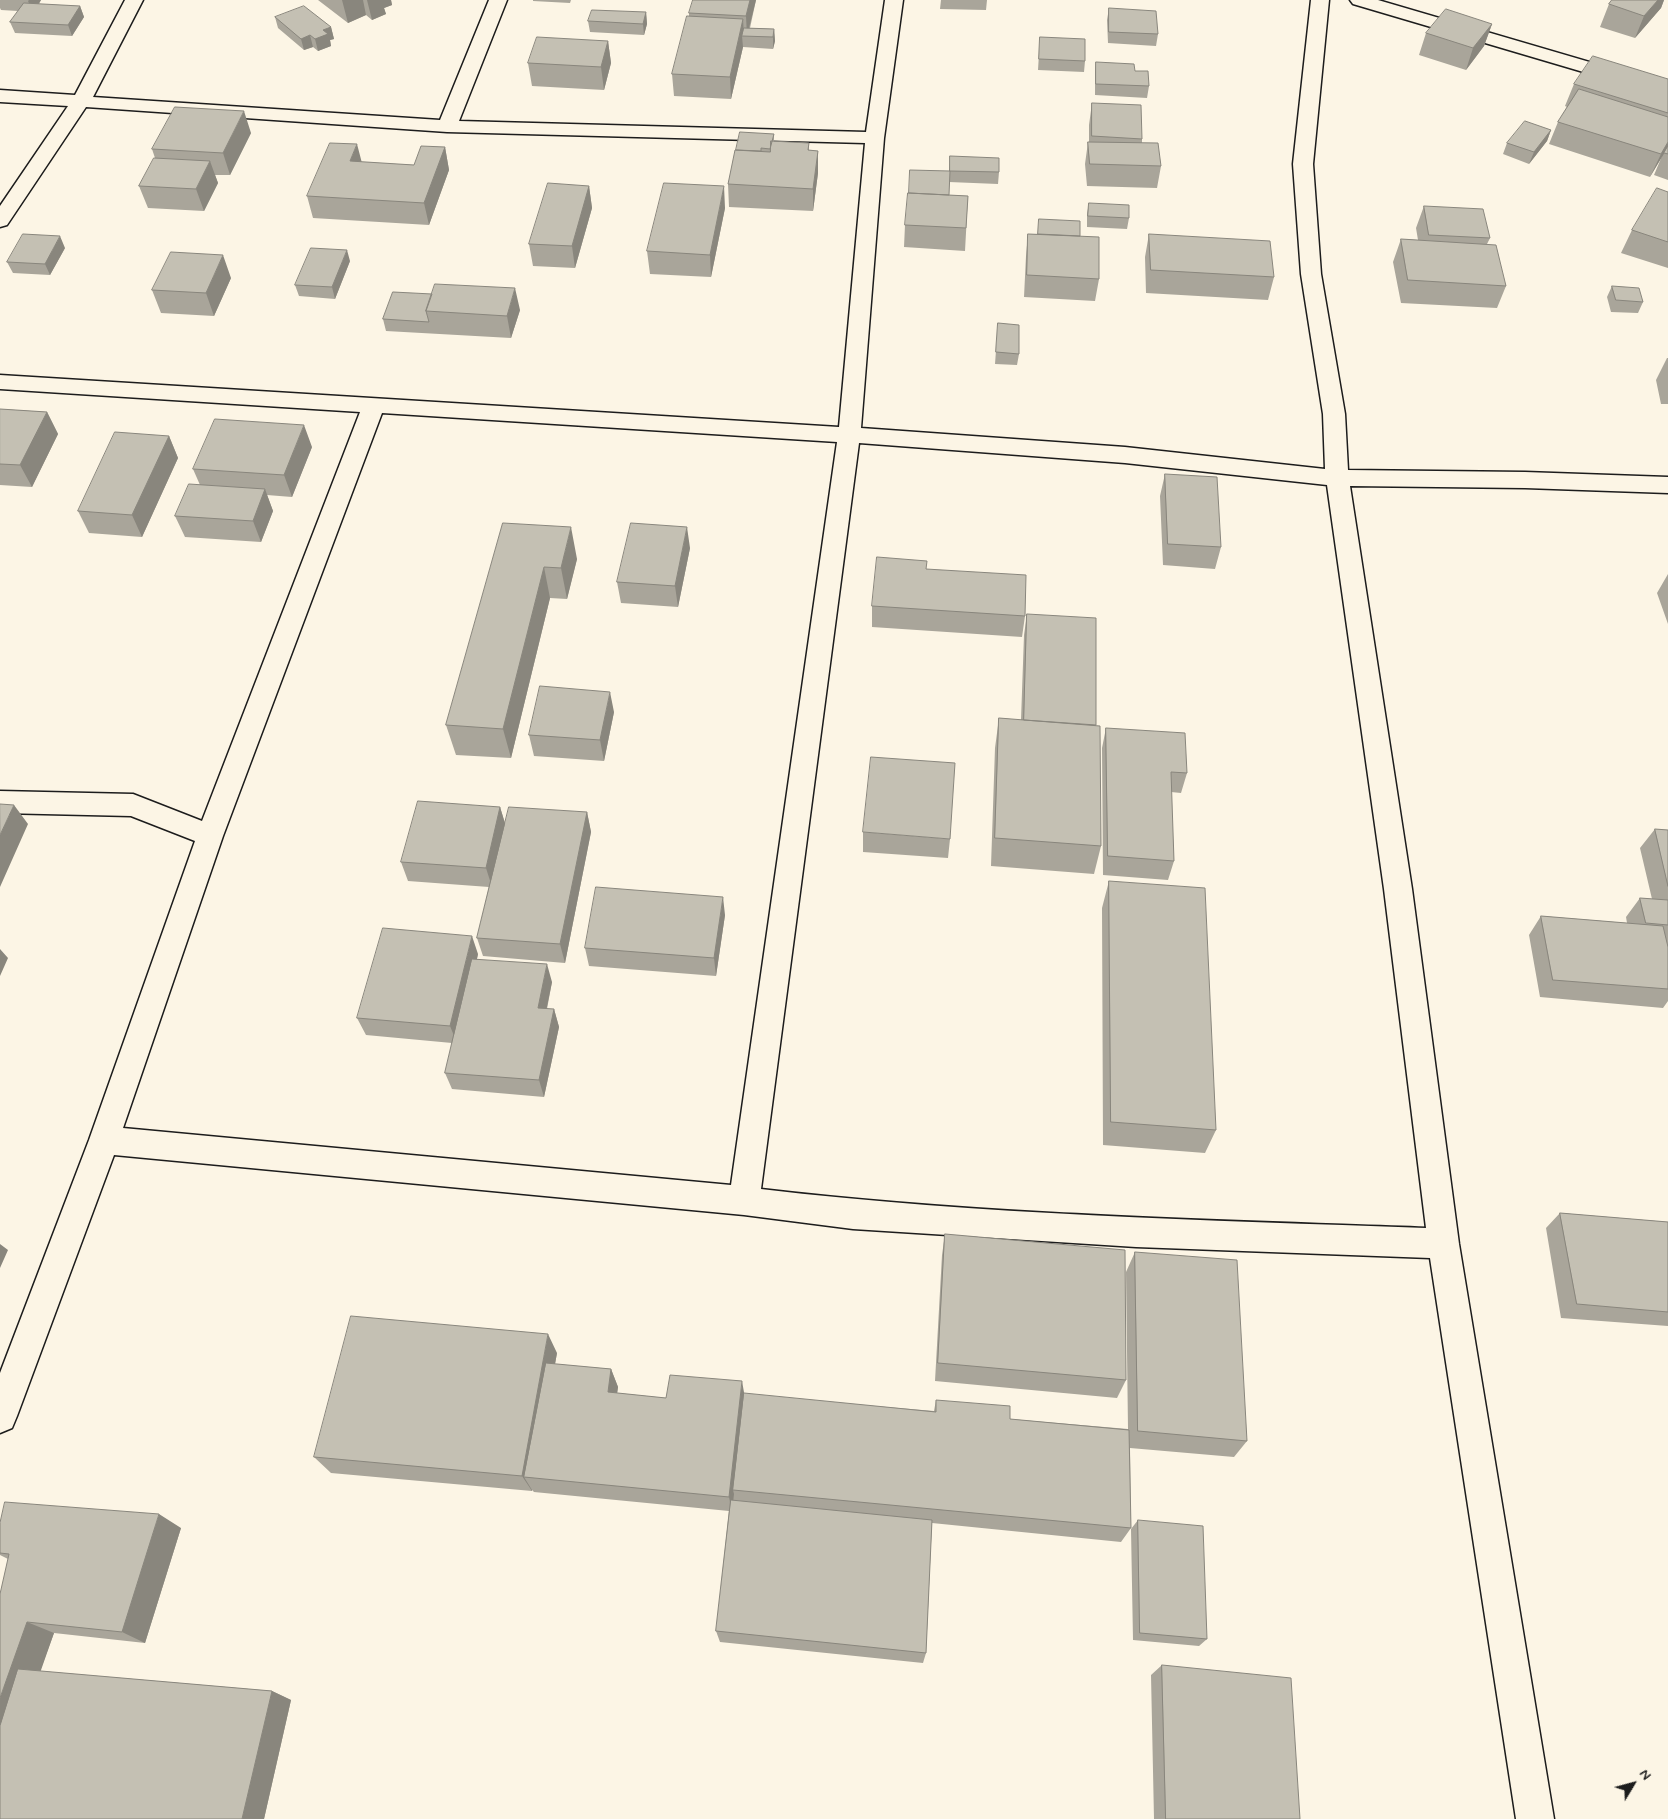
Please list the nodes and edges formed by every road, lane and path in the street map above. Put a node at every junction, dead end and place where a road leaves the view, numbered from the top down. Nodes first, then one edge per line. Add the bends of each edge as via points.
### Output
1 (134, 0) edge
2 (498, 0) edge
3 (894, 0) edge
4 (1320, 0) edge
5 (1359, 0) edge
6 (1668, 91) edge
7 (0, 96) edge
8 (81, 101) junction
9 (446, 126) junction
10 (875, 138) junction
11 (0, 221) edge
12 (0, 382) edge
13 (374, 406) junction
14 (849, 435) junction
15 (1337, 478) junction
16 (1668, 485) edge
17 (0, 802) edge
18 (210, 836) junction
19 (104, 1140) junction
20 (744, 1200) junction
21 (1443, 1244) junction
22 (0, 1416) edge
23 (1535, 1819) edge

1 - 8 street
2 - 9 street
3 - 10 street
4 - 15 street via 1303,164 1311,274 1334,414
5 - 6 street
7 - 8 street
8 - 9 street
8 - 11 street
9 - 10 street
10 - 14 street
12 - 13 street
13 - 14 street
13 - 18 street
14 - 15 street via 1125,455
14 - 20 street
15 - 16 street
15 - 21 street via 1398,889
17 - 18 street via 133,805
18 - 19 street
19 - 20 street
19 - 22 street
20 - 21 street via 853,1214 952,1221
21 - 23 street

